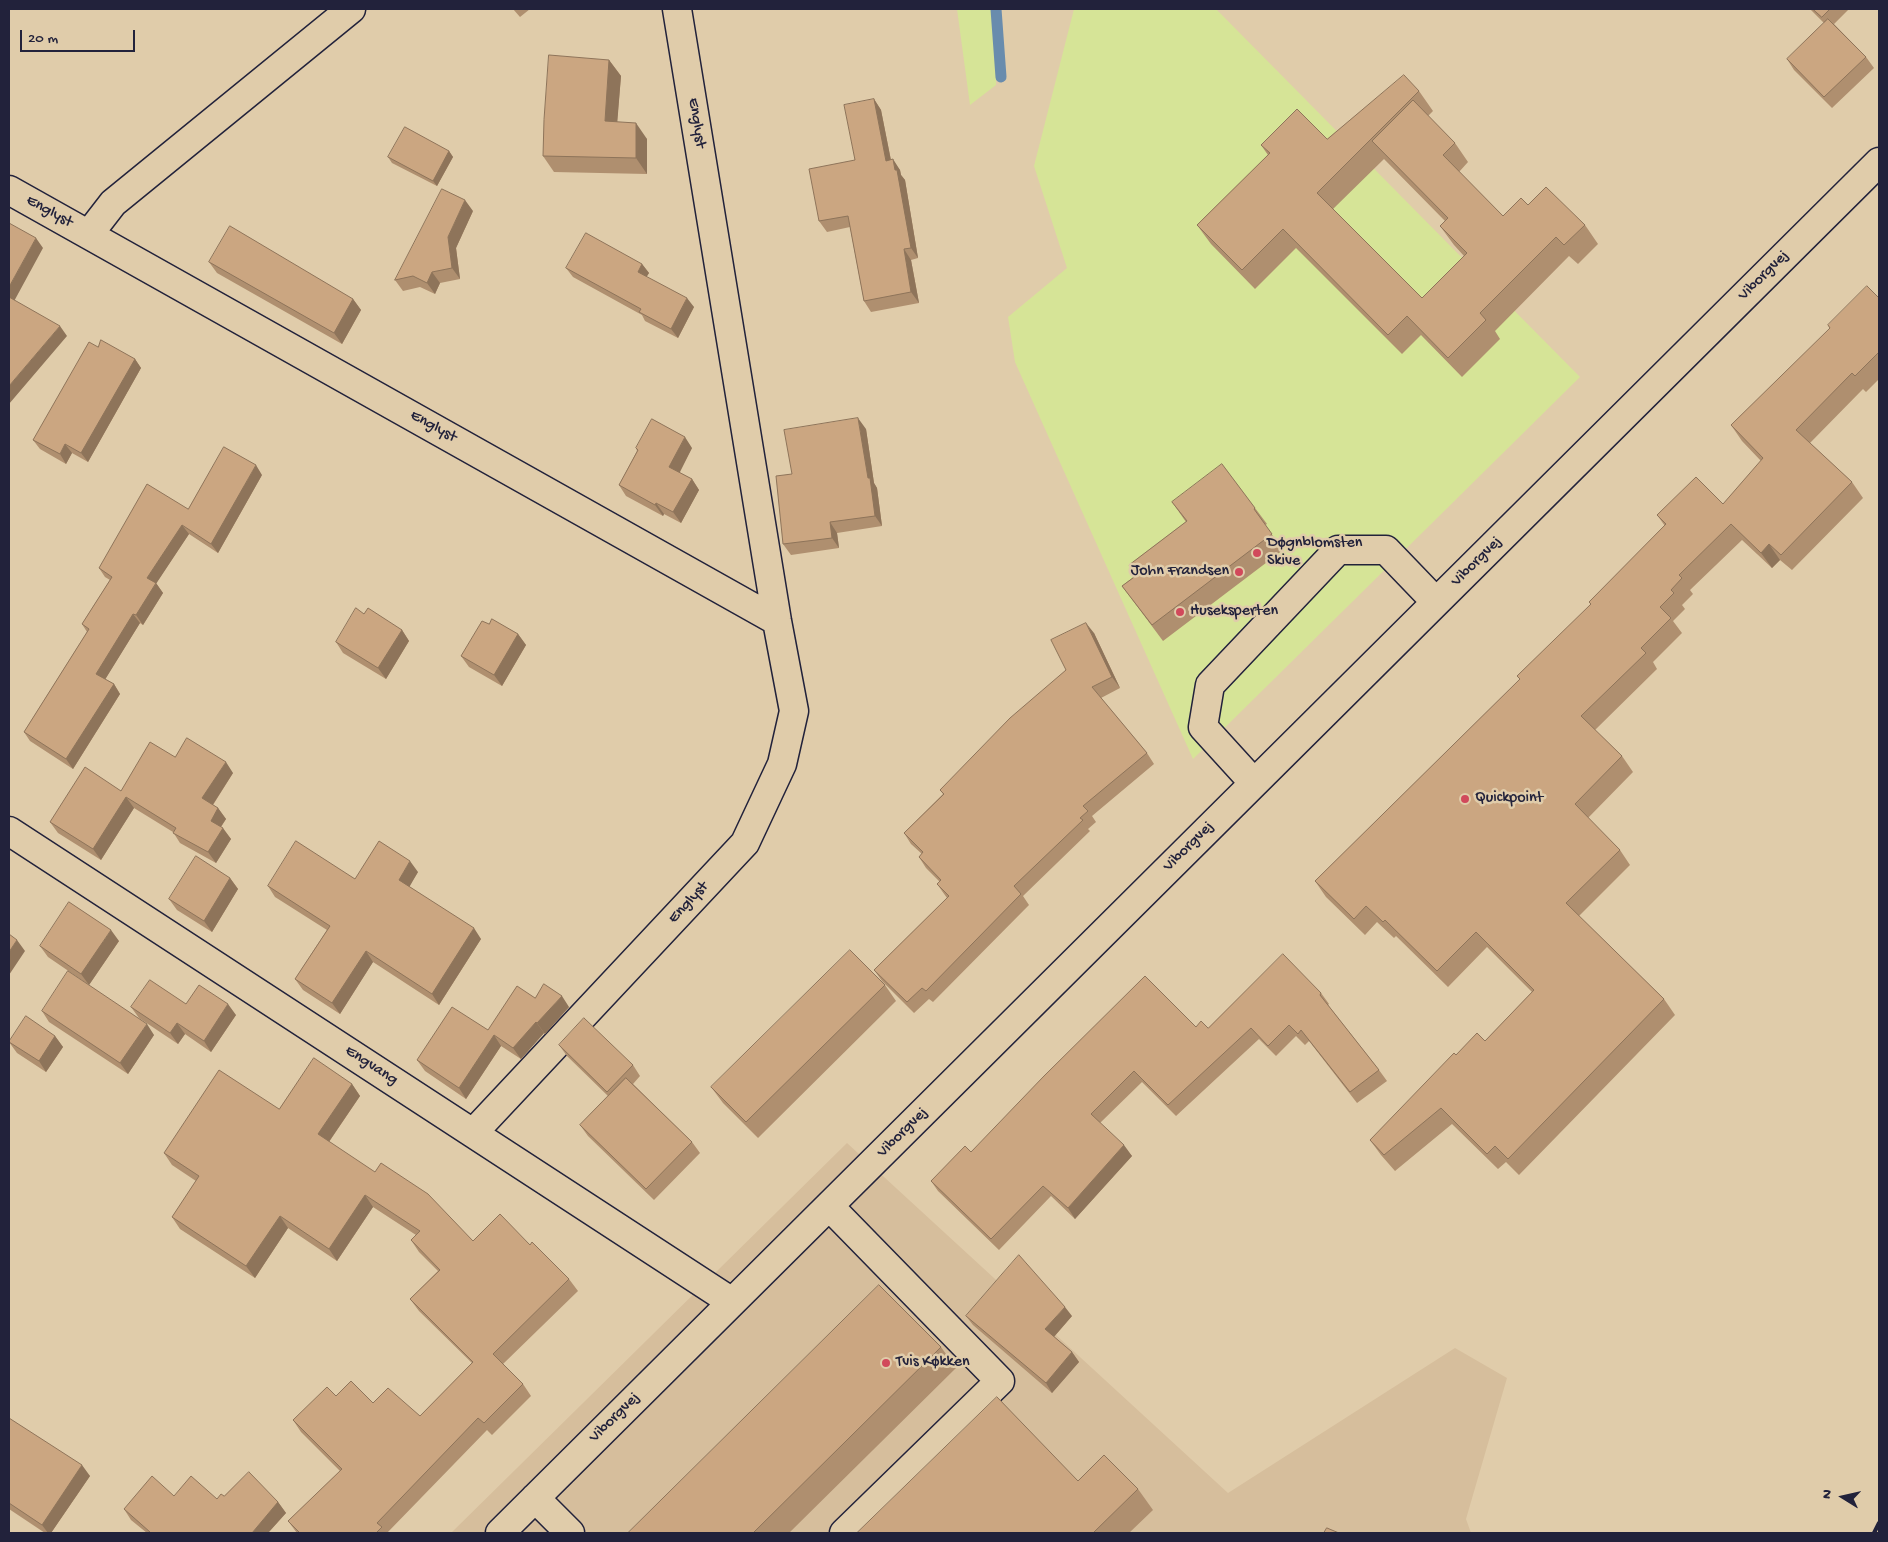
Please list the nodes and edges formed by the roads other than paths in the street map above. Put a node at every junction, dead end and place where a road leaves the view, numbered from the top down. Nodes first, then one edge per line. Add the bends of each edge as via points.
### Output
1 (351, 9) edge
2 (677, 9) edge
3 (1879, 162) edge
4 (9, 190) edge
5 (89, 234) junction
6 (1436, 602) junction
7 (777, 621) junction
8 (1254, 783) junction
9 (9, 831) edge
10 (474, 1132) junction
11 (830, 1206) junction
12 (732, 1302) junction
13 (535, 1498) junction
14 (500, 1533) edge
15 (570, 1533) edge
16 (844, 1533) edge

1 - 5 street, Englyst via 113,203
2 - 7 street, Englyst
3 - 6 street, Viborgvej
4 - 5 street, Englyst
5 - 7 street, Englyst
6 - 8 street, Viborgvej
6 - 8 street via 1386,550 1338,550 1210,685 1203,728
7 - 10 street, Englyst via 794,711 782,764 746,844
8 - 11 street, Viborgvej
9 - 10 street, Engvang
10 - 12 street, Engvang
11 - 12 street, Viborgvej
11 - 16 street via 1000,1380
12 - 13 street, Viborgvej
13 - 14 street, Viborgvej
13 - 15 street

